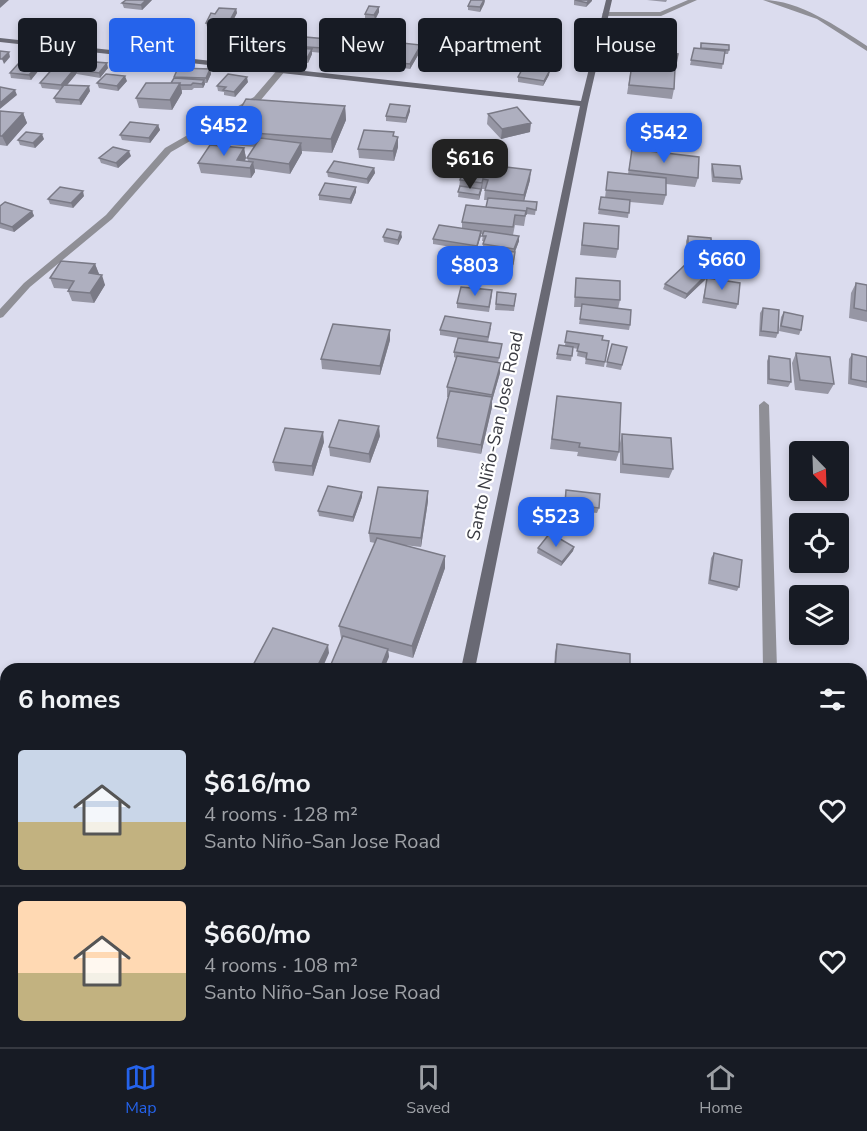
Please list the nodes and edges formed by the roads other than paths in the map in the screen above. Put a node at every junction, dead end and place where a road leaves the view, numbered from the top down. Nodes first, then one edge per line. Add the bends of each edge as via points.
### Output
1 (609, 0) edge
2 (694, 0) edge
3 (766, 0) edge
4 (605, 14) junction
5 (0, 40) edge
6 (867, 49) edge
7 (207, 62) edge
8 (280, 72) edge
9 (300, 72) edge
10 (584, 104) junction
11 (0, 315) edge
12 (764, 405) dead end
13 (469, 663) edge
14 (770, 663) edge

1 - 4 main road, Santo Niño-San Jose Road
2 - 4 street via 661,14
3 - 6 street via 819,18
4 - 10 main road, Santo Niño-San Jose Road
5 - 7 main road
8 - 11 street via 257,99 168,150 110,217 27,285
9 - 10 main road
10 - 13 main road, Santo Niño-San Jose Road
12 - 14 street

